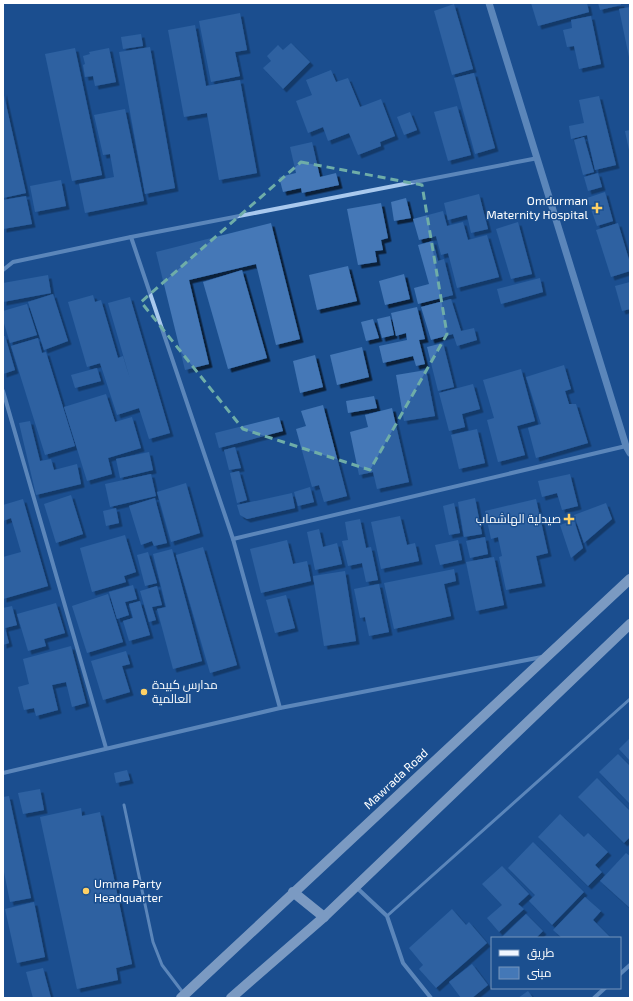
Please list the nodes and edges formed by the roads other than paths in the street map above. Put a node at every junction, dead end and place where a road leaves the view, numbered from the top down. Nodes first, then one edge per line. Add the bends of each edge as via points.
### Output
1 (489, 3) edge
2 (538, 158) junction
3 (131, 237) junction
4 (3, 270) edge
5 (3, 391) edge
6 (626, 446) junction
7 (630, 453) edge
8 (233, 539) junction
9 (630, 579) edge
10 (630, 624) edge
11 (546, 656) junction
12 (630, 699) edge
13 (280, 708) junction
14 (106, 748) junction
15 (3, 773) edge
16 (124, 805) dead end
17 (355, 886) junction
18 (293, 892) junction
19 (387, 916) junction
20 (324, 917) junction
21 (630, 965) edge
22 (621, 973) edge
23 (604, 989) edge
24 (184, 997) edge
25 (231, 998) edge
26 (431, 998) edge
27 (594, 998) edge

1 - 2 street
2 - 3 street
2 - 6 street
3 - 4 street via 13,262
3 - 8 street
5 - 14 street
6 - 7 street
6 - 8 street
8 - 13 street
9 - 11 main road, Mawrada Road
10 - 17 main road
11 - 13 street
11 - 18 main road, Mawrada Road
12 - 19 lane
13 - 14 street
14 - 15 street
16 - 24 lane via 153,942 162,965
17 - 19 street
17 - 20 main road
18 - 20 main road
18 - 24 main road, Mawrada Road
19 - 26 street via 403,963
20 - 25 main road
21 - 22 street
23 - 27 street

